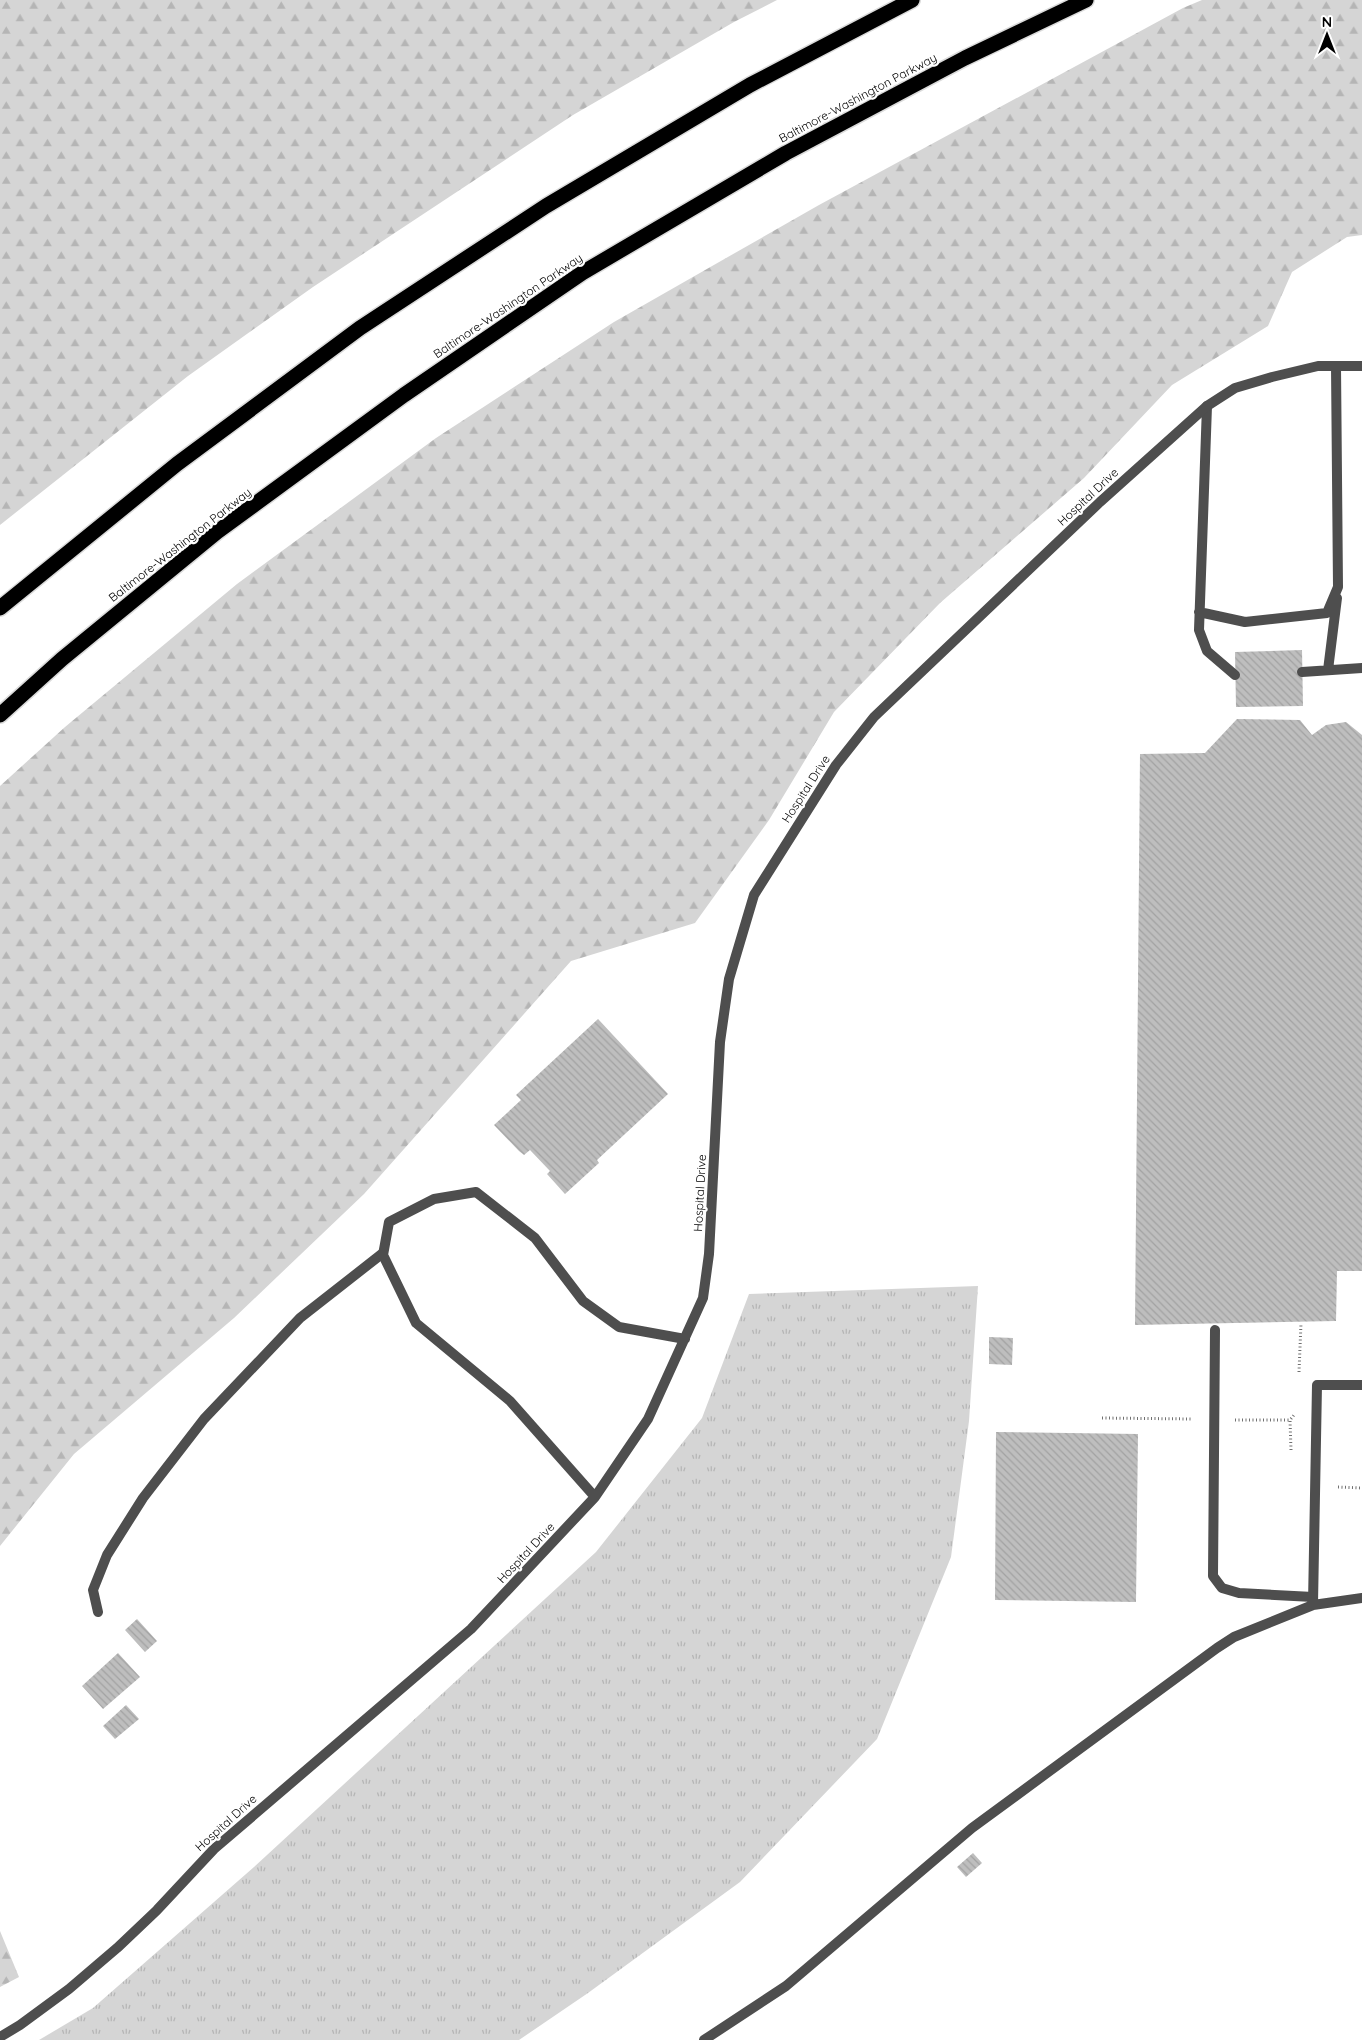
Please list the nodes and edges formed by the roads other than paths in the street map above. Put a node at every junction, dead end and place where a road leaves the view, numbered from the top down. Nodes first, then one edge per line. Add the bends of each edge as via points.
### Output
1 (912, 0) edge
2 (1086, 0) edge
3 (1336, 366) junction
4 (1362, 366) edge
5 (1207, 406) junction
6 (1338, 587) junction
7 (0, 608) edge
8 (1199, 612) junction
9 (1362, 668) edge
10 (1328, 670) junction
11 (1302, 672) dead end
12 (1236, 675) dead end
13 (0, 715) edge
14 (383, 1253) junction
15 (1215, 1330) dead end
16 (685, 1339) junction
17 (1362, 1385) edge
18 (595, 1497) junction
19 (1362, 1598) edge
20 (1313, 1601) junction
21 (98, 1612) dead end
22 (0, 2037) edge
23 (704, 2040) edge

1 - 7 highway via 750,85 563,196 360,328 177,464
2 - 13 highway, Baltimore-Washington Parkway via 966,58 786,153 582,273 404,394 217,532 62,659
3 - 4 street, Hospital Drive
3 - 5 street, Hospital Drive via 1318,366 1235,388
3 - 6 street
5 - 8 street
5 - 16 street, Hospital Drive via 1100,502 874,717 836,765 754,895 729,979 720,1042 709,1254 703,1298
6 - 8 street via 1327,613 1245,622
6 - 10 street
8 - 12 street via 1198,630 1207,651
9 - 10 street
10 - 11 street
14 - 16 street via 390,1222 434,1199 476,1192 535,1238 583,1301 619,1326
14 - 18 street via 416,1323 510,1401
14 - 21 street via 300,1318 204,1419 143,1498 107,1555 93,1590
15 - 20 street via 1213,1576 1222,1588 1239,1593
16 - 18 street, Hospital Drive via 648,1419
17 - 20 street via 1317,1385
18 - 22 street, Hospital Drive via 471,1629 214,1849 117,1948 62,1994
19 - 20 street
20 - 23 street via 1217,1648 972,1828 786,1986

